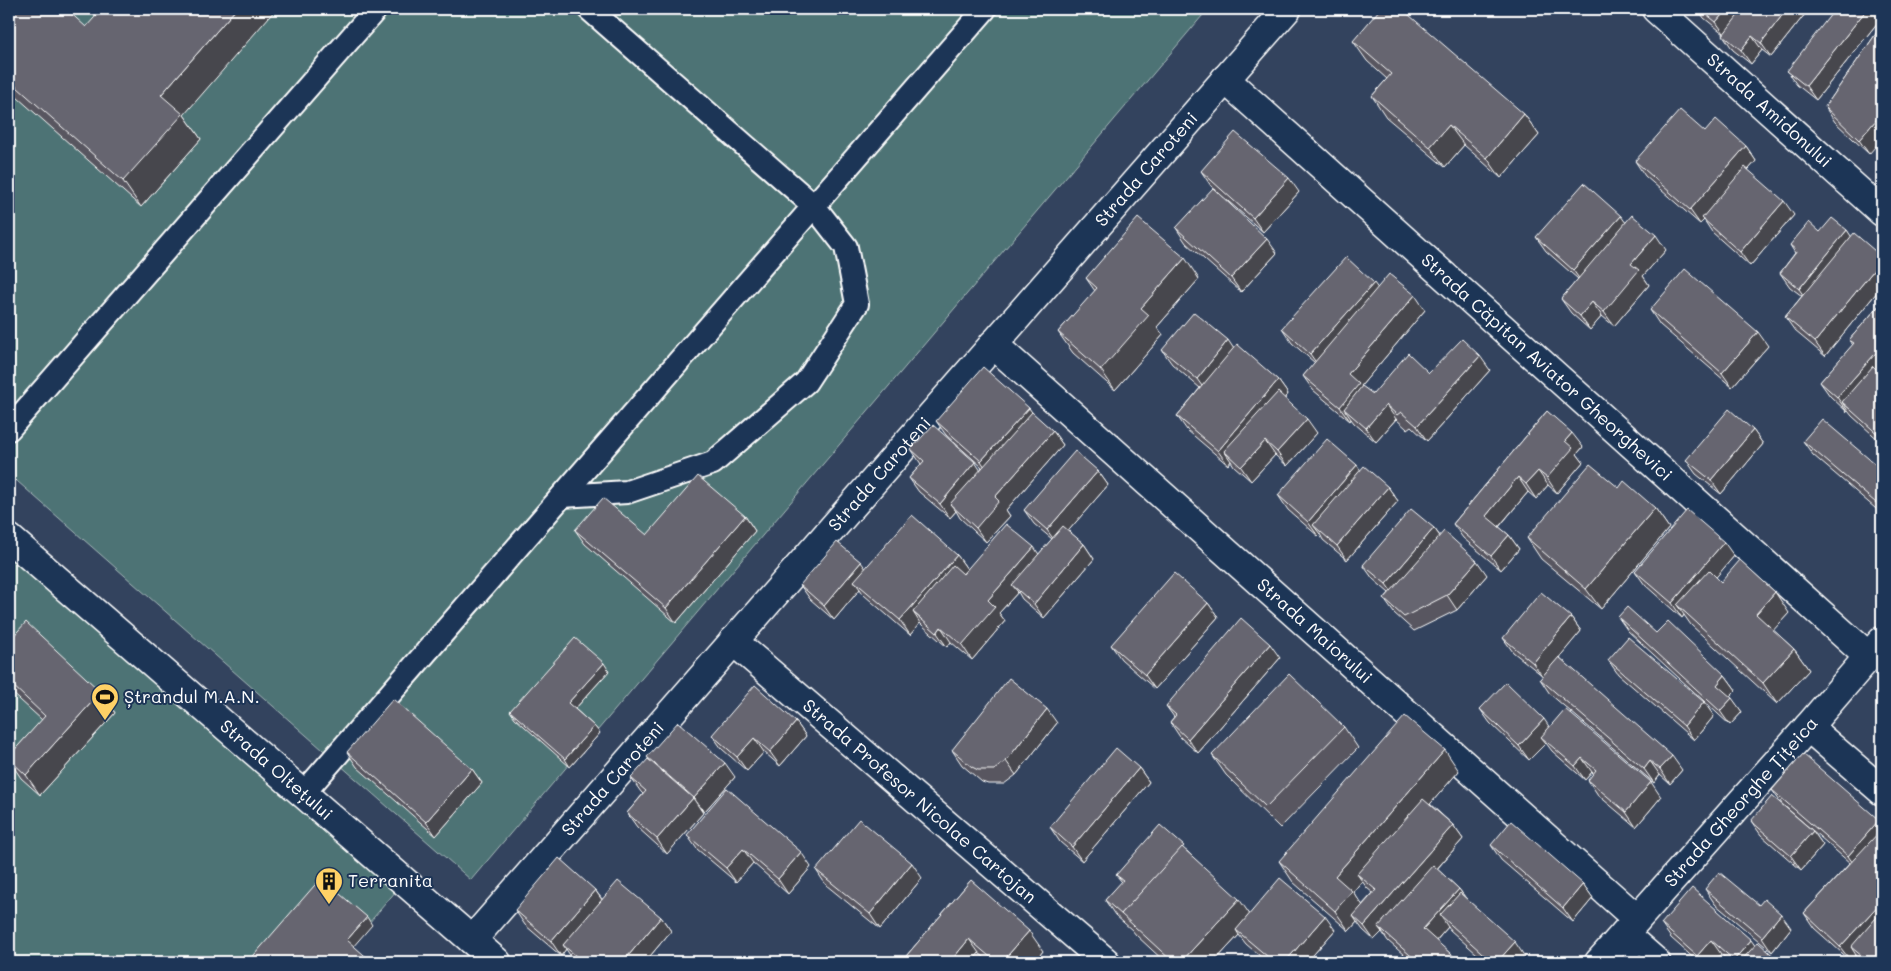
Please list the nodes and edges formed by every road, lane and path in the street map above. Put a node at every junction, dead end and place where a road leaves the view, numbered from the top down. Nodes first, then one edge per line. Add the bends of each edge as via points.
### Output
1 (376, 9) edge
2 (589, 9) edge
3 (986, 9) edge
4 (1286, 9) edge
5 (1656, 9) edge
6 (1225, 79) junction
7 (814, 206) junction
8 (1882, 212) edge
9 (993, 344) junction
10 (9, 429) edge
11 (562, 496) junction
12 (9, 538) edge
13 (733, 641) junction
14 (1876, 649) edge
15 (1808, 727) junction
16 (1882, 791) edge
17 (303, 794) junction
18 (1630, 926) junction
19 (472, 940) junction
20 (498, 962) edge
21 (1106, 962) edge
22 (1599, 962) edge
23 (1656, 962) edge

1 - 10 lane
2 - 7 lane
3 - 7 lane
4 - 6 street, Strada Caroteni
5 - 8 street, Strada Amidonului
6 - 9 street, Strada Caroteni
6 - 14 street, Strada Căpitan Aviator Gheorghevici
7 - 11 lane
7 - 11 lane via 846,247 857,304 806,382 714,463 627,492
9 - 13 street, Strada Caroteni
9 - 18 street, Strada Maiorului
11 - 17 lane
12 - 17 street, Strada Oltețului
13 - 19 street, Strada Caroteni
13 - 21 street, Strada Profesor Nicolae Cartojan
14 - 15 street, Strada Gheorghe Țițeica
15 - 16 street
15 - 18 street, Strada Gheorghe Țițeica
17 - 19 street, Strada Oltețului
18 - 22 street, Strada Gheorghe Țițeica
18 - 23 street, Strada Maiorului
19 - 20 street, Strada Oltețului

